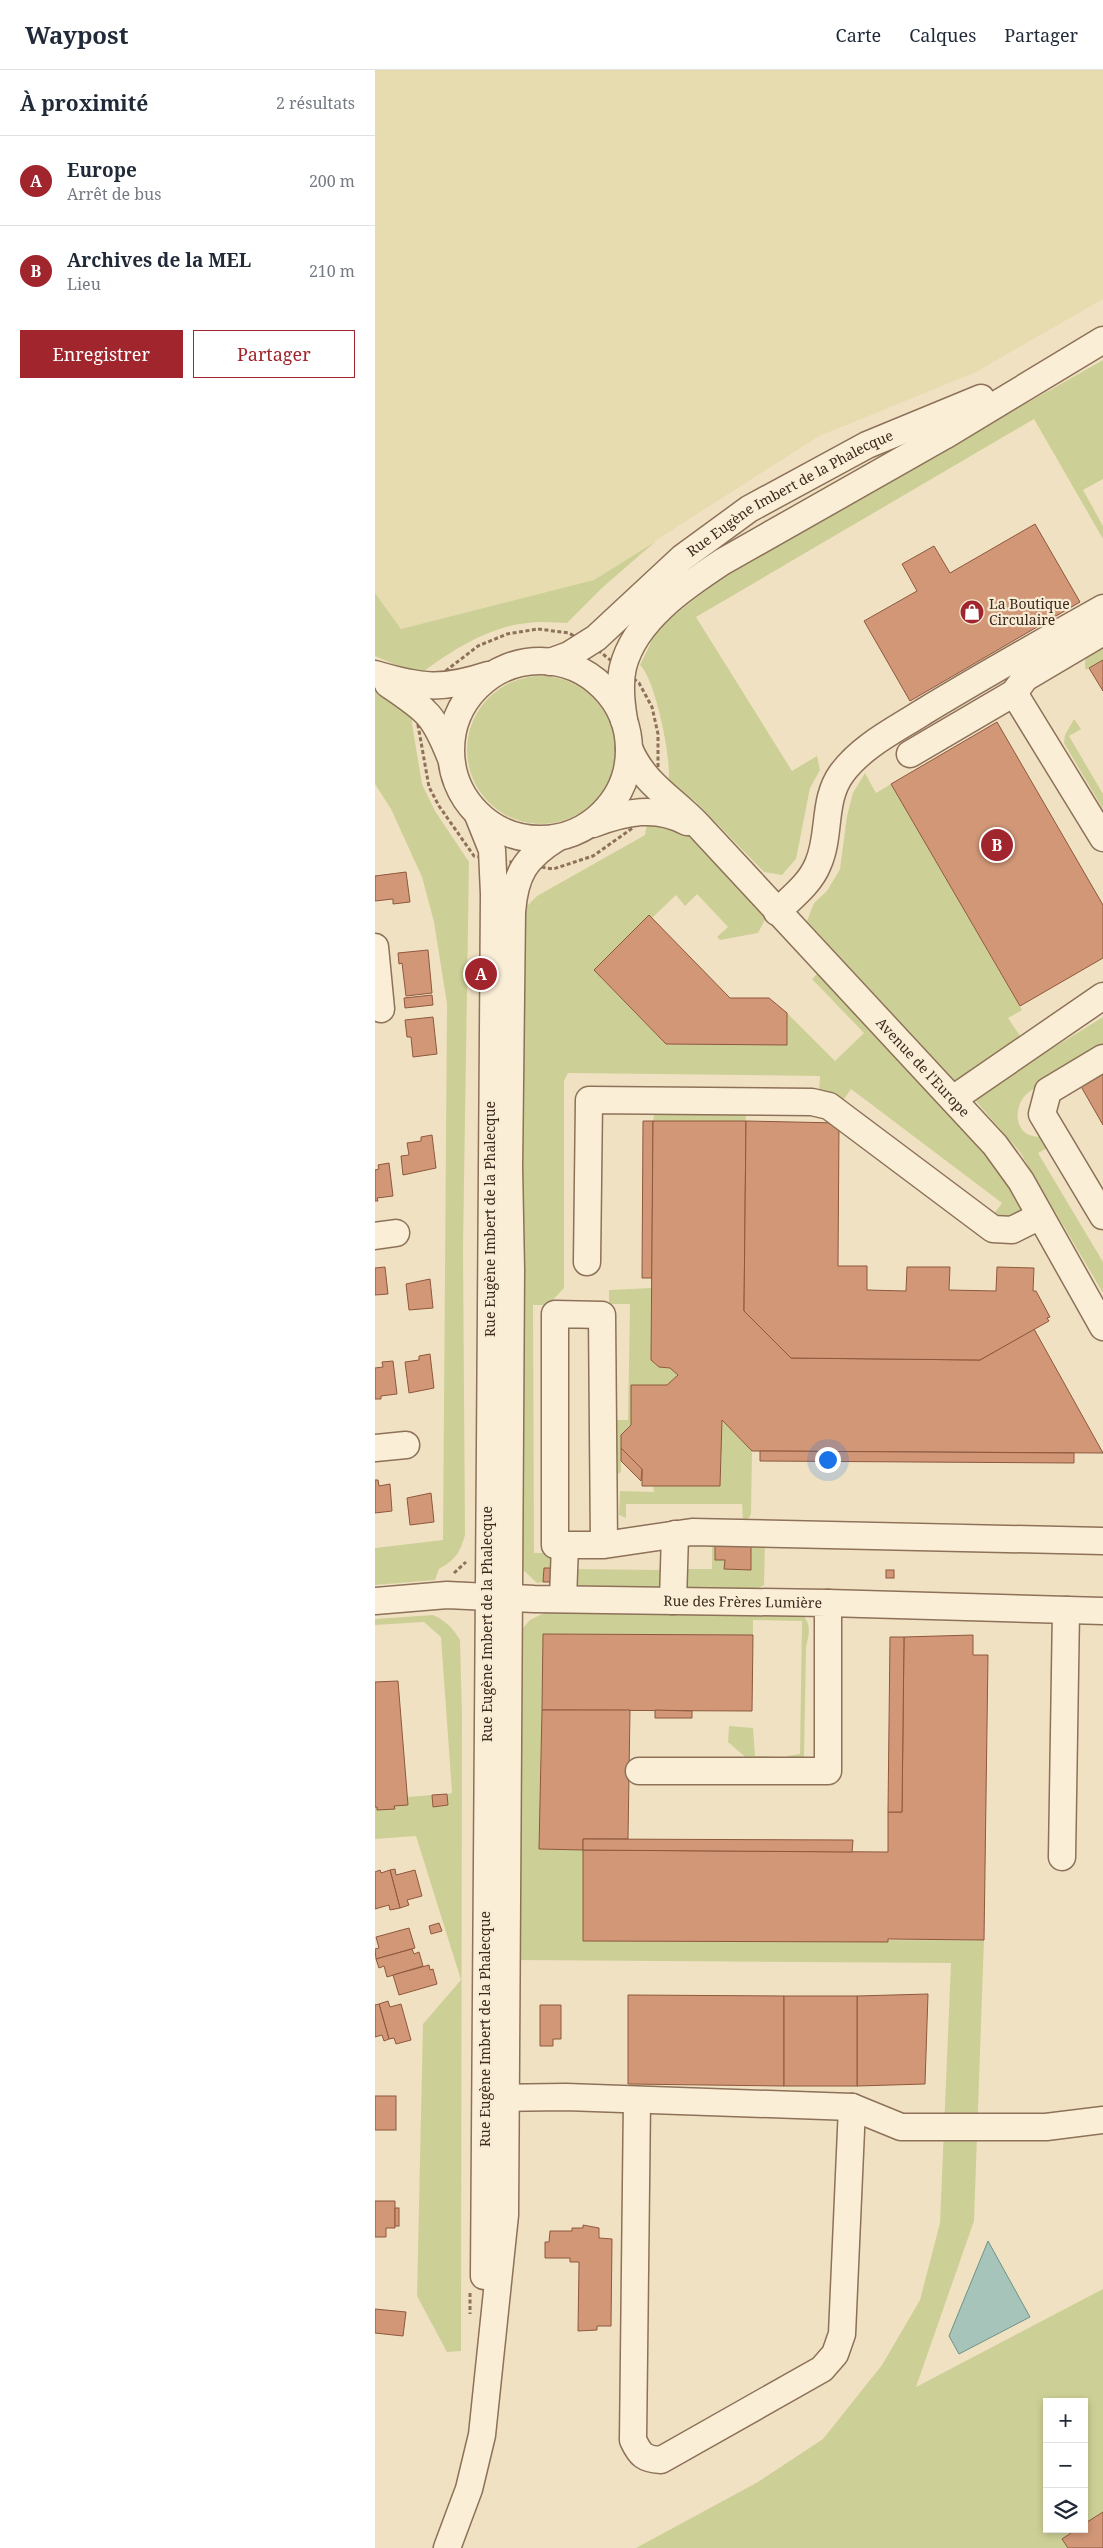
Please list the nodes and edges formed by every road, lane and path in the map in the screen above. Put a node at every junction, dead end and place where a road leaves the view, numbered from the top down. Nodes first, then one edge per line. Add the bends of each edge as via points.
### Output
1 (1103, 340) edge
2 (1057, 366) junction
3 (1103, 608) edge
4 (1103, 632) edge
5 (588, 644) junction
6 (550, 662) junction
7 (623, 670) junction
8 (496, 672) junction
9 (375, 675) edge
10 (1014, 693) junction
11 (430, 698) junction
12 (624, 720) junction
13 (629, 748) junction
14 (910, 754) dead end
15 (451, 757) junction
16 (653, 785) junction
17 (640, 812) junction
18 (478, 815) junction
19 (584, 828) junction
20 (706, 836) junction
21 (557, 838) junction
22 (1103, 838) edge
23 (492, 859) junction
24 (525, 865) junction
25 (777, 912) junction
26 (376, 960) edge
27 (1103, 996) edge
28 (381, 1009) dead end
29 (1103, 1058) edge
30 (953, 1099) junction
31 (1039, 1216) junction
32 (1103, 1216) edge
33 (587, 1262) dead end
34 (1103, 1327) edge
35 (406, 1445) dead end
36 (375, 1448) edge
37 (675, 1534) junction
38 (1103, 1541) edge
39 (565, 1545) junction
40 (603, 1545) junction
41 (498, 1597) junction
42 (563, 1599) junction
43 (375, 1601) edge
44 (673, 1601) junction
45 (828, 1603) junction
46 (1066, 1610) junction
47 (1103, 1611) edge
48 (639, 1771) dead end
49 (1062, 1857) dead end
50 (495, 2097) junction
51 (637, 2100) junction
52 (852, 2107) junction
53 (1101, 2115) edge
54 (447, 2548) edge

1 - 2 street, Rue Eugène Imbert de la Phalecque
2 - 5 street, Rue Eugène Imbert de la Phalecque via 867,445 749,509 682,558
2 - 7 street, Rue Eugène Imbert de la Phalecque via 952,432 697,579 655,614 639,633
3 - 25 street via 939,702 851,762 830,799 819,863 807,883
4 - 10 street via 1025,678
5 - 6 street, Rue Eugène Imbert de la Phalecque
5 - 7 path
5 - 11 path via 569,633 538,630 507,634 478,646 439,676
6 - 8 street via 522,663
6 - 12 street via 572,667 591,677 608,693
7 - 12 street, Rue Eugène Imbert de la Phalecque via 621,700
7 - 16 path via 639,683 651,707 658,734 658,774
8 - 11 street
8 - 15 street via 478,686 459,713 452,734
9 - 11 street via 412,684
10 - 14 street
10 - 22 street
11 - 15 street via 435,722
11 - 23 path via 418,726 429,788 474,856
12 - 13 street
13 - 16 street, Avenue de l'Europe via 635,762
13 - 19 street via 625,777 617,794 600,817
15 - 18 street via 459,789
16 - 17 path
16 - 20 street, Avenue de l'Europe via 688,814
17 - 19 street, Avenue de l'Europe via 613,817
17 - 20 street, Avenue de l'Europe via 662,812 678,817
17 - 24 path via 634,828 593,856 553,869
18 - 21 street via 501,831 519,837
18 - 23 street, Rue Eugène Imbert de la Phalecque via 488,835
19 - 21 street
20 - 25 street, Avenue de l'Europe
21 - 24 street, Rue Eugène Imbert de la Phalecque via 539,849
23 - 24 path
23 - 41 street, Rue Eugène Imbert de la Phalecque
24 - 41 street, Rue Eugène Imbert de la Phalecque via 514,893 512,928 511,1270
25 - 30 street, Avenue de l'Europe
26 - 28 street
27 - 30 street
29 - 32 street via 1048,1091 1042,1114
30 - 31 street, Avenue de l'Europe via 1004,1156
31 - 33 street via 1012,1230 993,1229 829,1106 812,1102 589,1100
31 - 34 street, Avenue de l'Europe
35 - 36 street
37 - 38 street
37 - 40 street
37 - 44 street
39 - 40 street
39 - 40 street via 555,1545 555,1314 602,1315
39 - 42 street
41 - 42 street, Rue des Frères Lumière
41 - 43 street, Rue des Frères Lumière via 447,1595
41 - 50 street, Rue Eugène Imbert de la Phalecque
42 - 44 street, Rue des Frères Lumière
44 - 45 street, Rue des Frères Lumière
45 - 46 street
45 - 48 street, Rue des Frères Lumière via 828,1771
46 - 47 street
46 - 49 street
50 - 51 street
50 - 54 street, Rue Eugène Imbert de la Phalecque via 482,2435 469,2489
51 - 52 street
51 - 52 street via 633,2440 640,2454 648,2460 661,2460 822,2369 835,2354 842,2334
52 - 53 street via 901,2127 1046,2127

